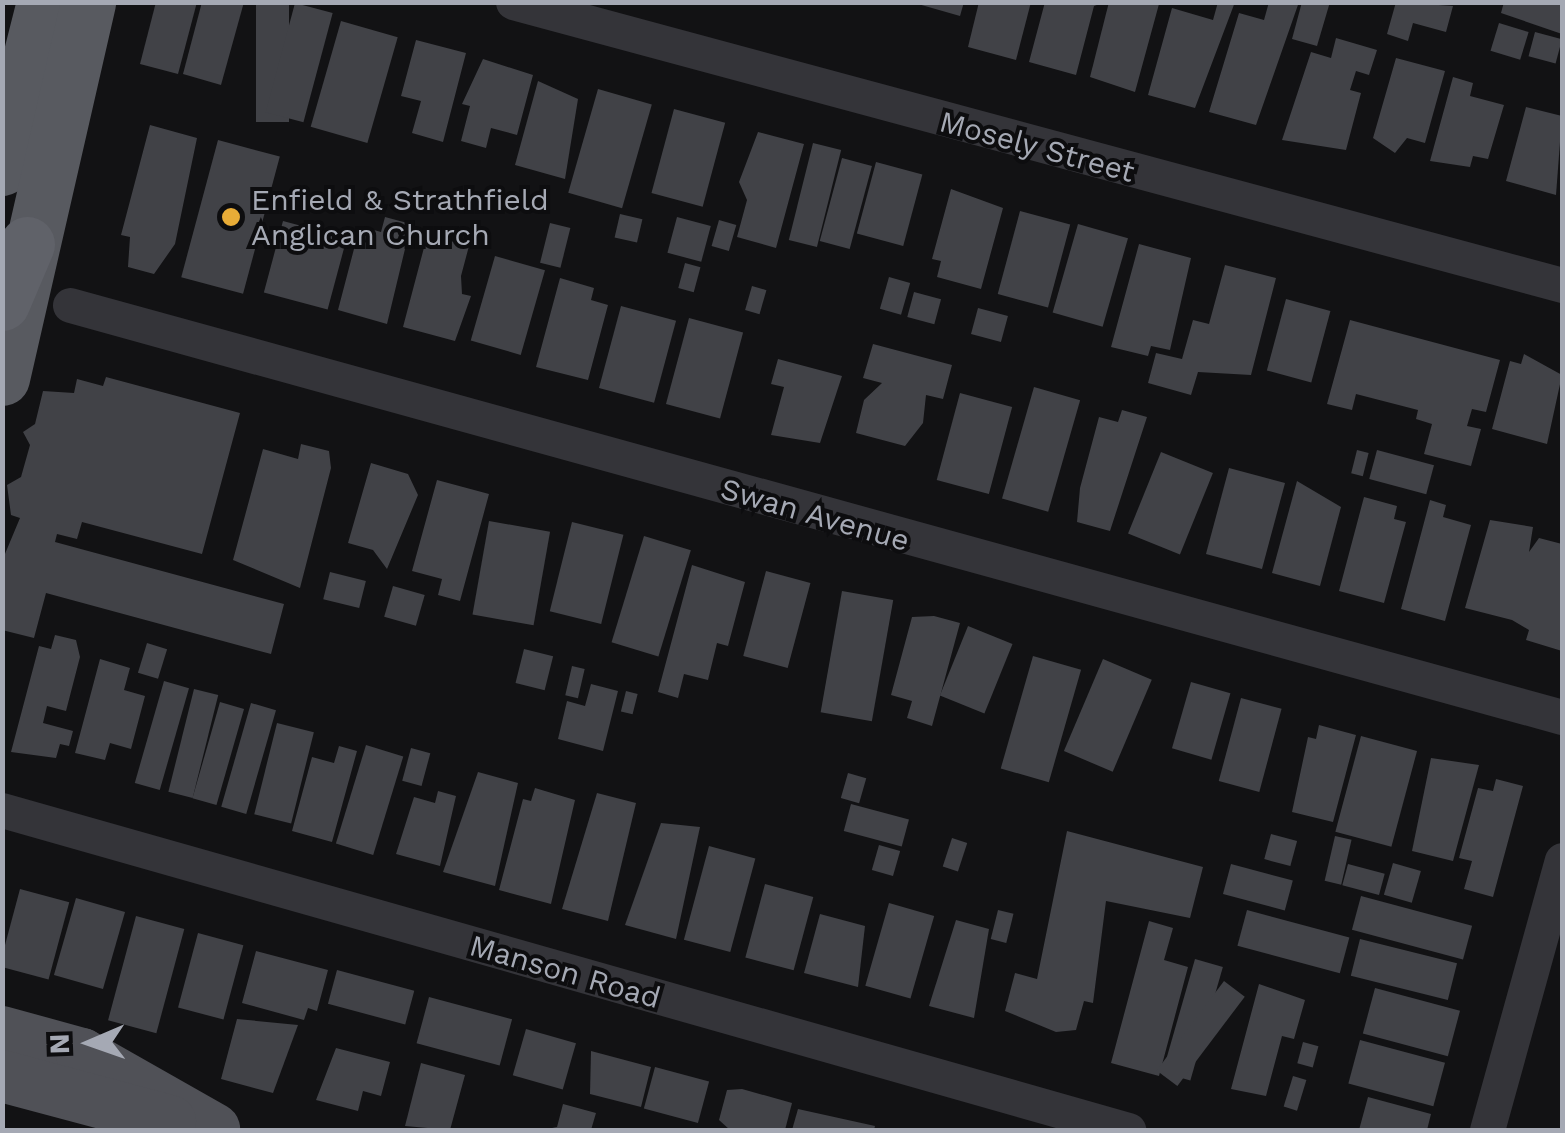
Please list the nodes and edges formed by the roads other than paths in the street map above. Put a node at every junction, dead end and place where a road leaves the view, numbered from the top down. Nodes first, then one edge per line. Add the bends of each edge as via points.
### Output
1 (44, 2) edge
2 (88, 2) edge
3 (513, 2) edge
4 (11, 96) edge
5 (2, 168) edge
6 (27, 244) junction
7 (1562, 285) edge
8 (2, 304) edge
9 (70, 305) dead end
10 (2, 378) edge
11 (1562, 717) edge
12 (2, 810) edge
13 (1562, 860) edge
14 (2, 1032) edge
15 (2, 1076) edge
16 (217, 1130) edge
17 (1128, 1130) edge
18 (1488, 1130) edge

1 - 4 highway
2 - 6 highway
3 - 7 street, Mosely Street
4 - 5 highway
6 - 8 highway
6 - 10 highway via 25,297
9 - 11 street, Swan Avenue
12 - 17 street, Manson Road
13 - 18 street
14 - 16 main road via 82,1054
15 - 16 main road

